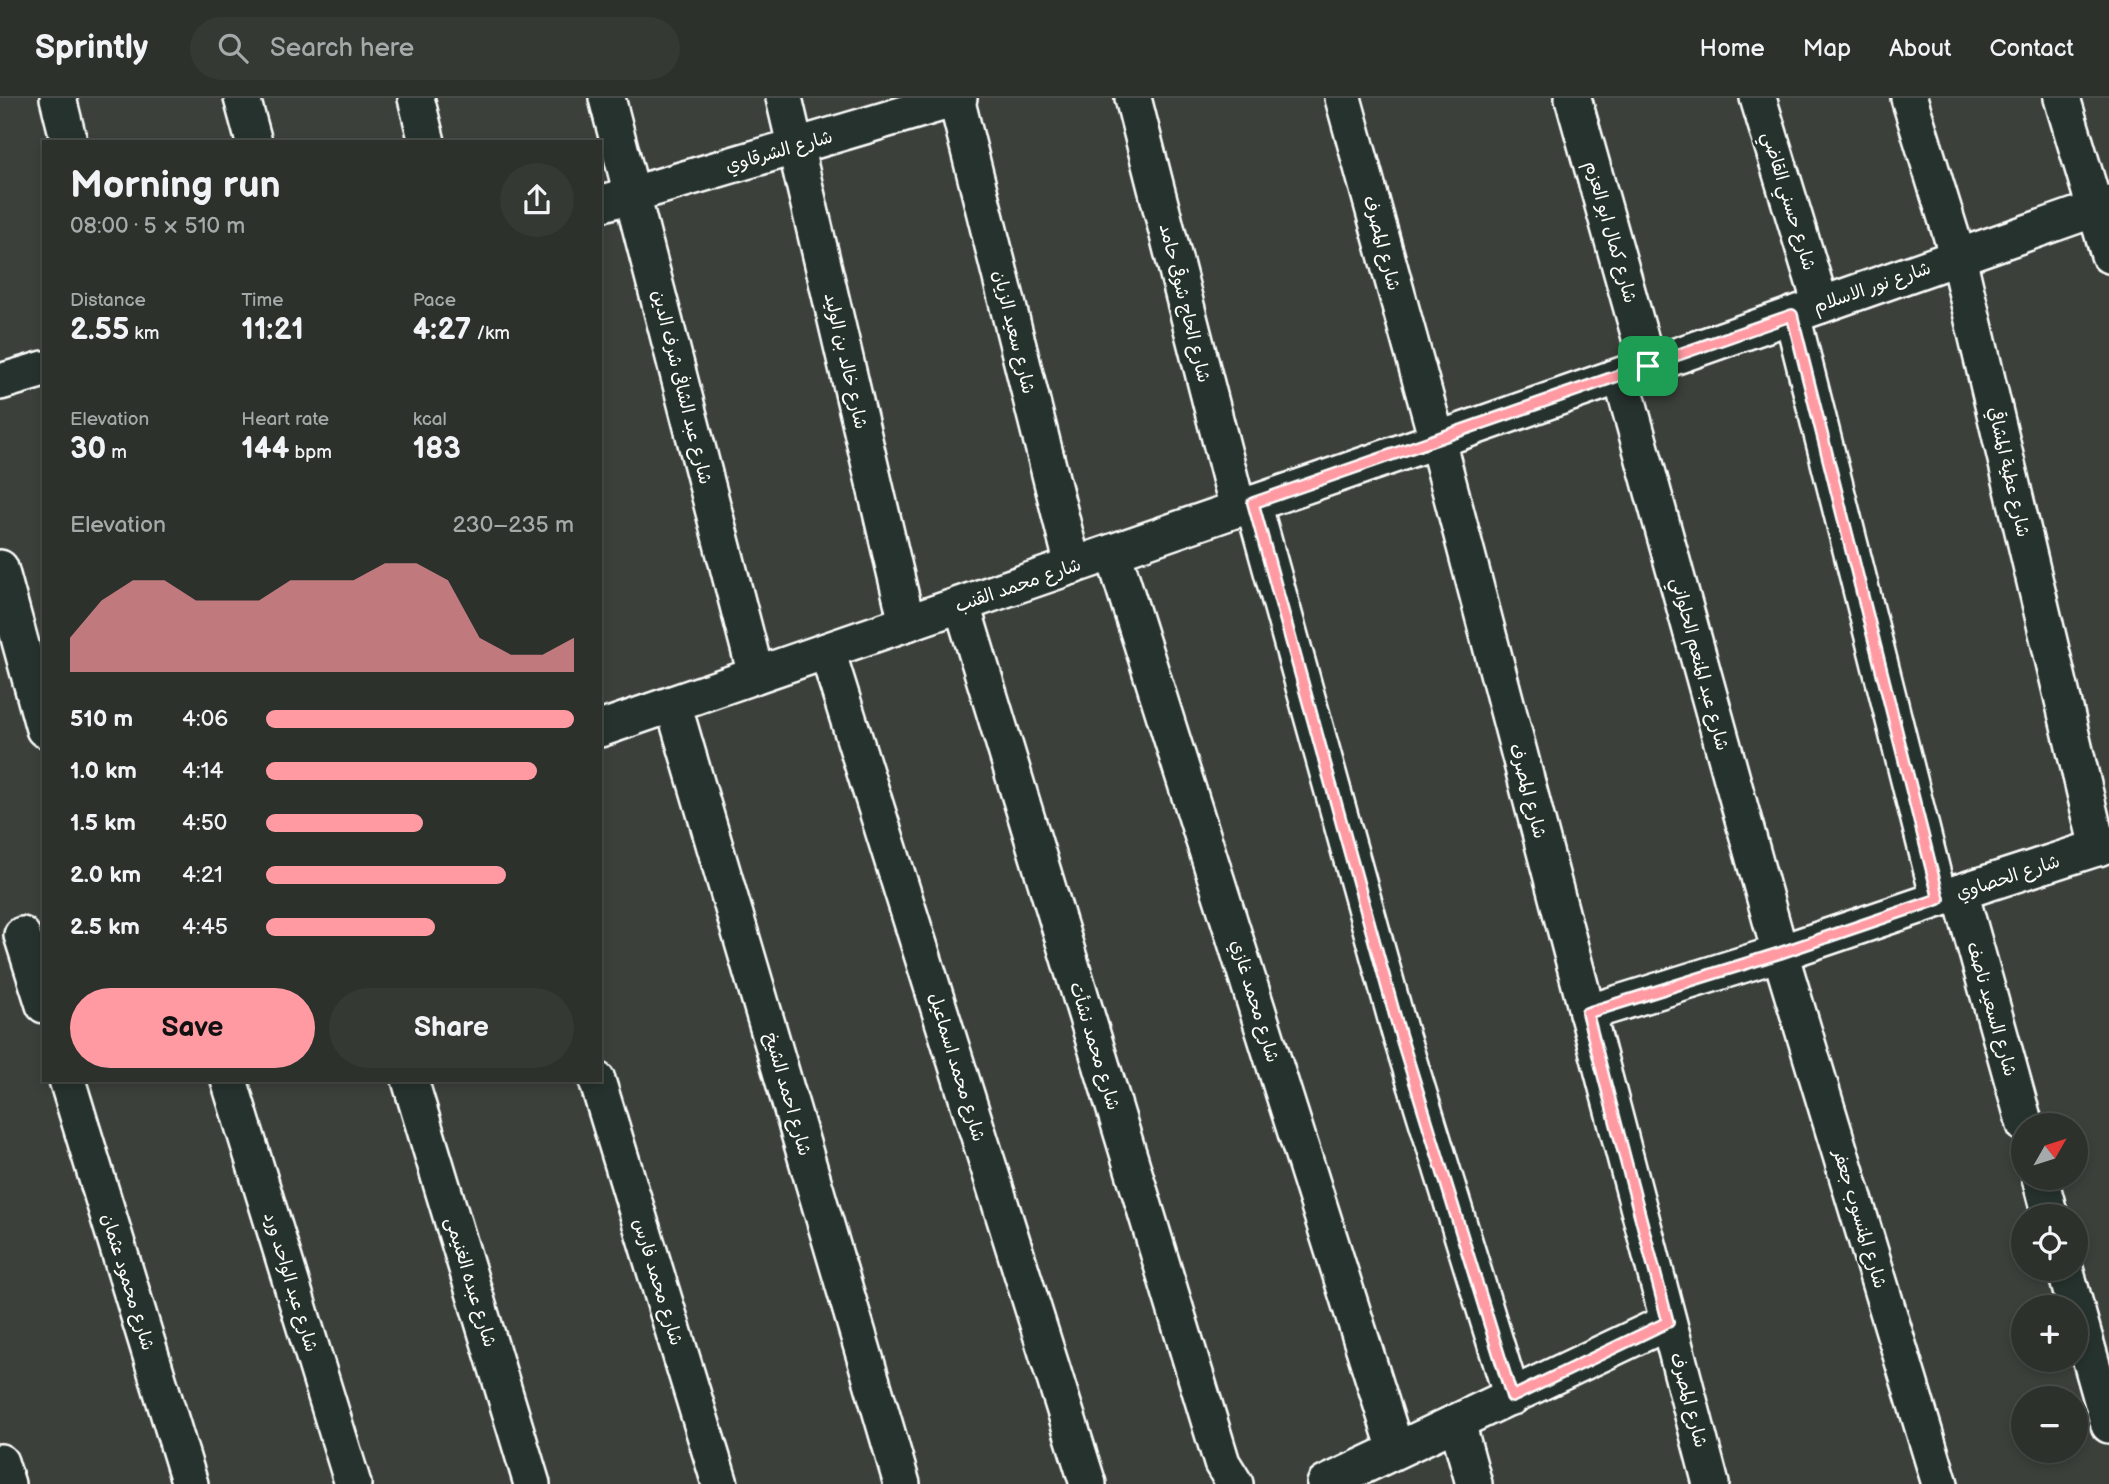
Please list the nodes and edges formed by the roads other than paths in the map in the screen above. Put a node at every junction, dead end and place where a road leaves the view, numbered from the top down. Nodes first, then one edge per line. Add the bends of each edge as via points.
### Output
1 (58, 98) edge
2 (242, 98) edge
3 (416, 98) edge
4 (607, 98) edge
5 (784, 98) edge
6 (957, 98) edge
7 (1133, 98) edge
8 (1343, 98) edge
9 (1573, 98) edge
10 (1758, 98) edge
11 (1909, 98) edge
12 (2062, 98) edge
13 (68, 140) edge
14 (253, 140) edge
15 (426, 140) edge
16 (795, 146) junction
17 (616, 199) edge
18 (2102, 206) edge
19 (2109, 255) edge
20 (1958, 257) junction
21 (1807, 310) junction
22 (42, 370) edge
23 (1634, 371) junction
24 (0, 382) edge
25 (1437, 440) junction
26 (1245, 506) junction
27 (1113, 552) junction
28 (1073, 566) junction
29 (0, 568) edge
30 (962, 604) junction
31 (907, 623) junction
32 (827, 651) junction
33 (756, 675) junction
34 (673, 704) junction
35 (42, 722) edge
36 (602, 728) edge
37 (2104, 846) edge
38 (1949, 896) junction
39 (22, 935) edge
40 (1780, 953) junction
41 (42, 998) edge
42 (1587, 1013) junction
43 (68, 1082) edge
44 (230, 1082) edge
45 (411, 1082) edge
46 (598, 1082) edge
47 (2021, 1113) edge
48 (2068, 1281) edge
49 (1668, 1322) junction
50 (1512, 1397) junction
51 (1457, 1422) junction
52 (2109, 1425) edge
53 (1396, 1450) junction
54 (0, 1462) edge
55 (7, 1484) edge
56 (190, 1484) edge
57 (353, 1484) edge
58 (532, 1484) edge
59 (720, 1484) edge
60 (902, 1484) edge
61 (1088, 1484) edge
62 (1235, 1484) edge
63 (1325, 1484) edge
64 (1474, 1484) edge
65 (1711, 1484) edge
66 (1940, 1484) edge

1 - 13 street
2 - 14 street
3 - 15 street
4 - 17 street, شارع عبد الشافى شرف الدين
5 - 16 street, شارع خالد بن الوليد
6 - 16 street, شارع الشرقاوي
6 - 28 street, شارع سعيد الزيان
7 - 26 street, شارع الحاج شوقى حامد
8 - 25 street, شارع المصرف
9 - 23 street, شارع كمال ابو العزم
10 - 21 street, شارع حسني القاضي
11 - 20 street, شارع عطية المشاقي
12 - 18 street
16 - 17 street, شارع الشرقاوي
16 - 31 street, شارع خالد بن الوليد
17 - 33 street, شارع عبد الشافى شرف الدين
18 - 19 street
18 - 20 street, شارع نور الاسلام
20 - 21 street, شارع نور الاسلام
20 - 37 street, شارع عطية المشاقي
21 - 23 street, شارع نور الاسلام
21 - 38 street, شارع حسني القاضي
22 - 24 street
23 - 25 street, شارع نور الاسلام
23 - 40 street, شارع عبد المنعم الحلواني
25 - 26 street, شارع محمد القنب
25 - 42 street, شارع المصرف
26 - 27 street, شارع محمد القنب
26 - 50 street, شارع الحاج شوقى حامد
27 - 28 street, شارع محمد القنب
27 - 53 street, شارع محمد غازي
28 - 30 street, شارع محمد القنب
29 - 35 street
30 - 31 street, شارع محمد القنب
30 - 62 street, شارع محمد نشأت via 1222,1463
31 - 32 street, شارع محمد القنب
32 - 33 street, شارع محمد القنب
32 - 61 street, شارع محمد اسماعيل
33 - 34 street, شارع محمد القنب
34 - 36 street, شارع محمد القنب
34 - 60 street, شارع احمد الشيخ
37 - 38 street, شارع الحصاوي
38 - 40 street, شارع الحصاوي
38 - 47 street, شارع السعيد ناصف
39 - 41 street
40 - 42 street, شارع الحصاوي
40 - 66 street, شارع المنسوب جعفر
42 - 49 street, شارع المصرف
43 - 56 street, شارع محمود عثمان
44 - 57 street, شارع عبد الواحد ورد
45 - 58 street, شارع عبده الغنيمى
46 - 59 street, شارع محمد فارس
48 - 52 street
49 - 50 street
49 - 65 street, شارع المصرف
50 - 51 street
51 - 53 street
51 - 64 street
53 - 63 street
54 - 55 street

